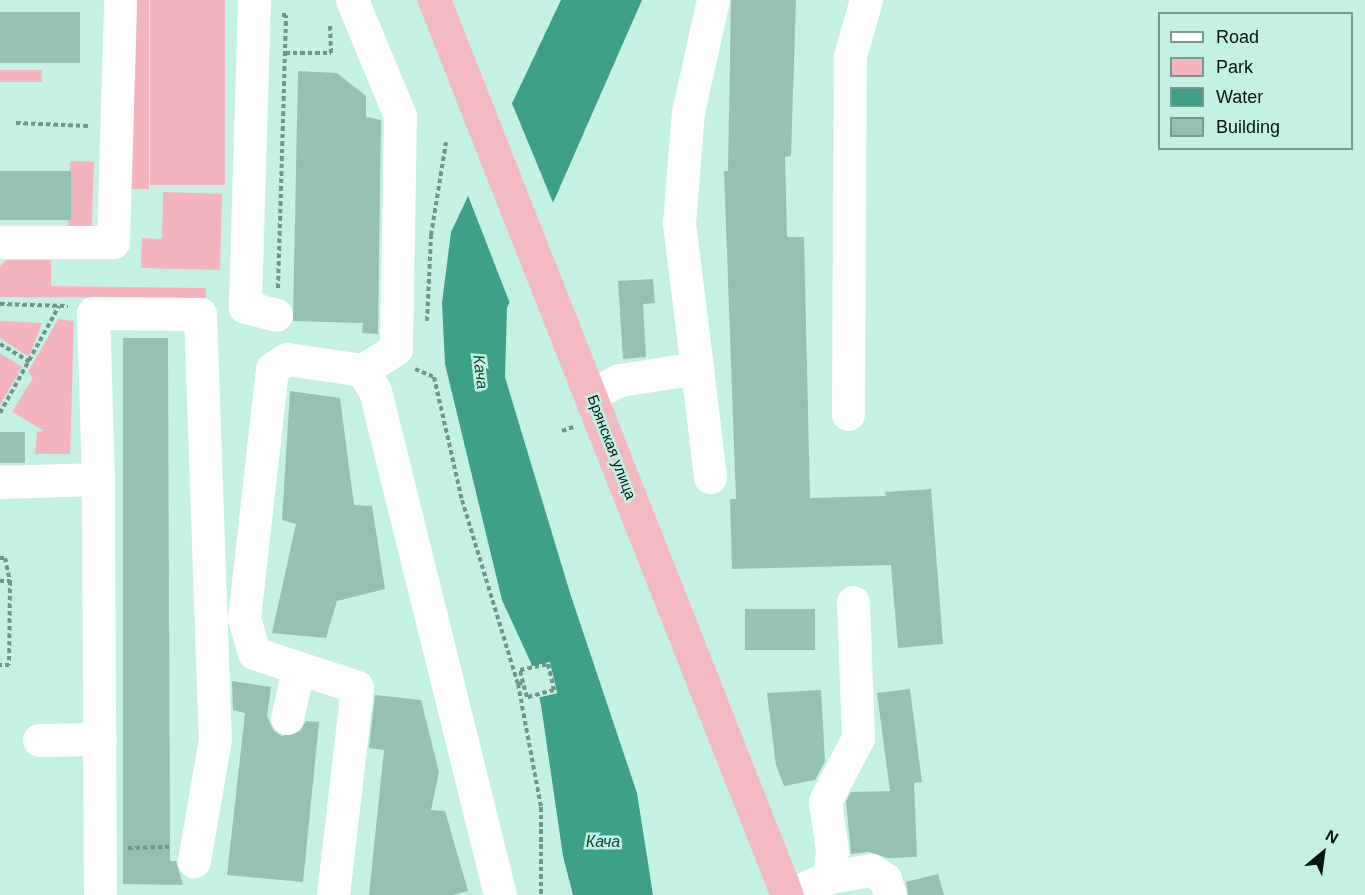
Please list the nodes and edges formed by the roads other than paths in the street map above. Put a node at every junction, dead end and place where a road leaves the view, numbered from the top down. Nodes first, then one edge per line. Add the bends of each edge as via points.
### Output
1 (120, 0) edge
2 (254, 0) edge
3 (352, 0) edge
4 (434, 0) edge
5 (713, 0) edge
6 (866, 0) edge
7 (0, 242) edge
8 (276, 315) dead end
9 (697, 368) junction
10 (368, 380) junction
11 (591, 394) junction
12 (848, 414) dead end
13 (710, 477) dead end
14 (98, 479) junction
15 (0, 482) edge
16 (853, 602) dead end
17 (298, 670) junction
18 (287, 718) dead end
19 (100, 739) junction
20 (39, 740) dead end
21 (197, 854) road end
22 (830, 877) junction
23 (100, 895) edge
24 (333, 895) edge
25 (500, 895) edge
26 (788, 895) edge
27 (890, 895) edge

1 - 7 lane via 112,242
2 - 8 lane via 245,307
3 - 10 lane via 400,116 396,349
4 - 11 highway, Брянская улица
5 - 9 lane via 688,112 679,223
6 - 12 lane via 849,56
9 - 11 lane via 620,380
9 - 13 lane
10 - 17 lane via 287,359 272,369 244,618 254,653
10 - 25 lane
11 - 26 highway, Брянская улица
14 - 15 lane
14 - 19 lane
14 - 21 lane via 93,313 200,314 215,739
16 - 22 lane via 858,738 825,801 832,851
17 - 18 lane
17 - 24 lane via 357,687
19 - 20 lane
19 - 23 lane
22 - 26 lane
22 - 27 lane via 871,870 885,879

